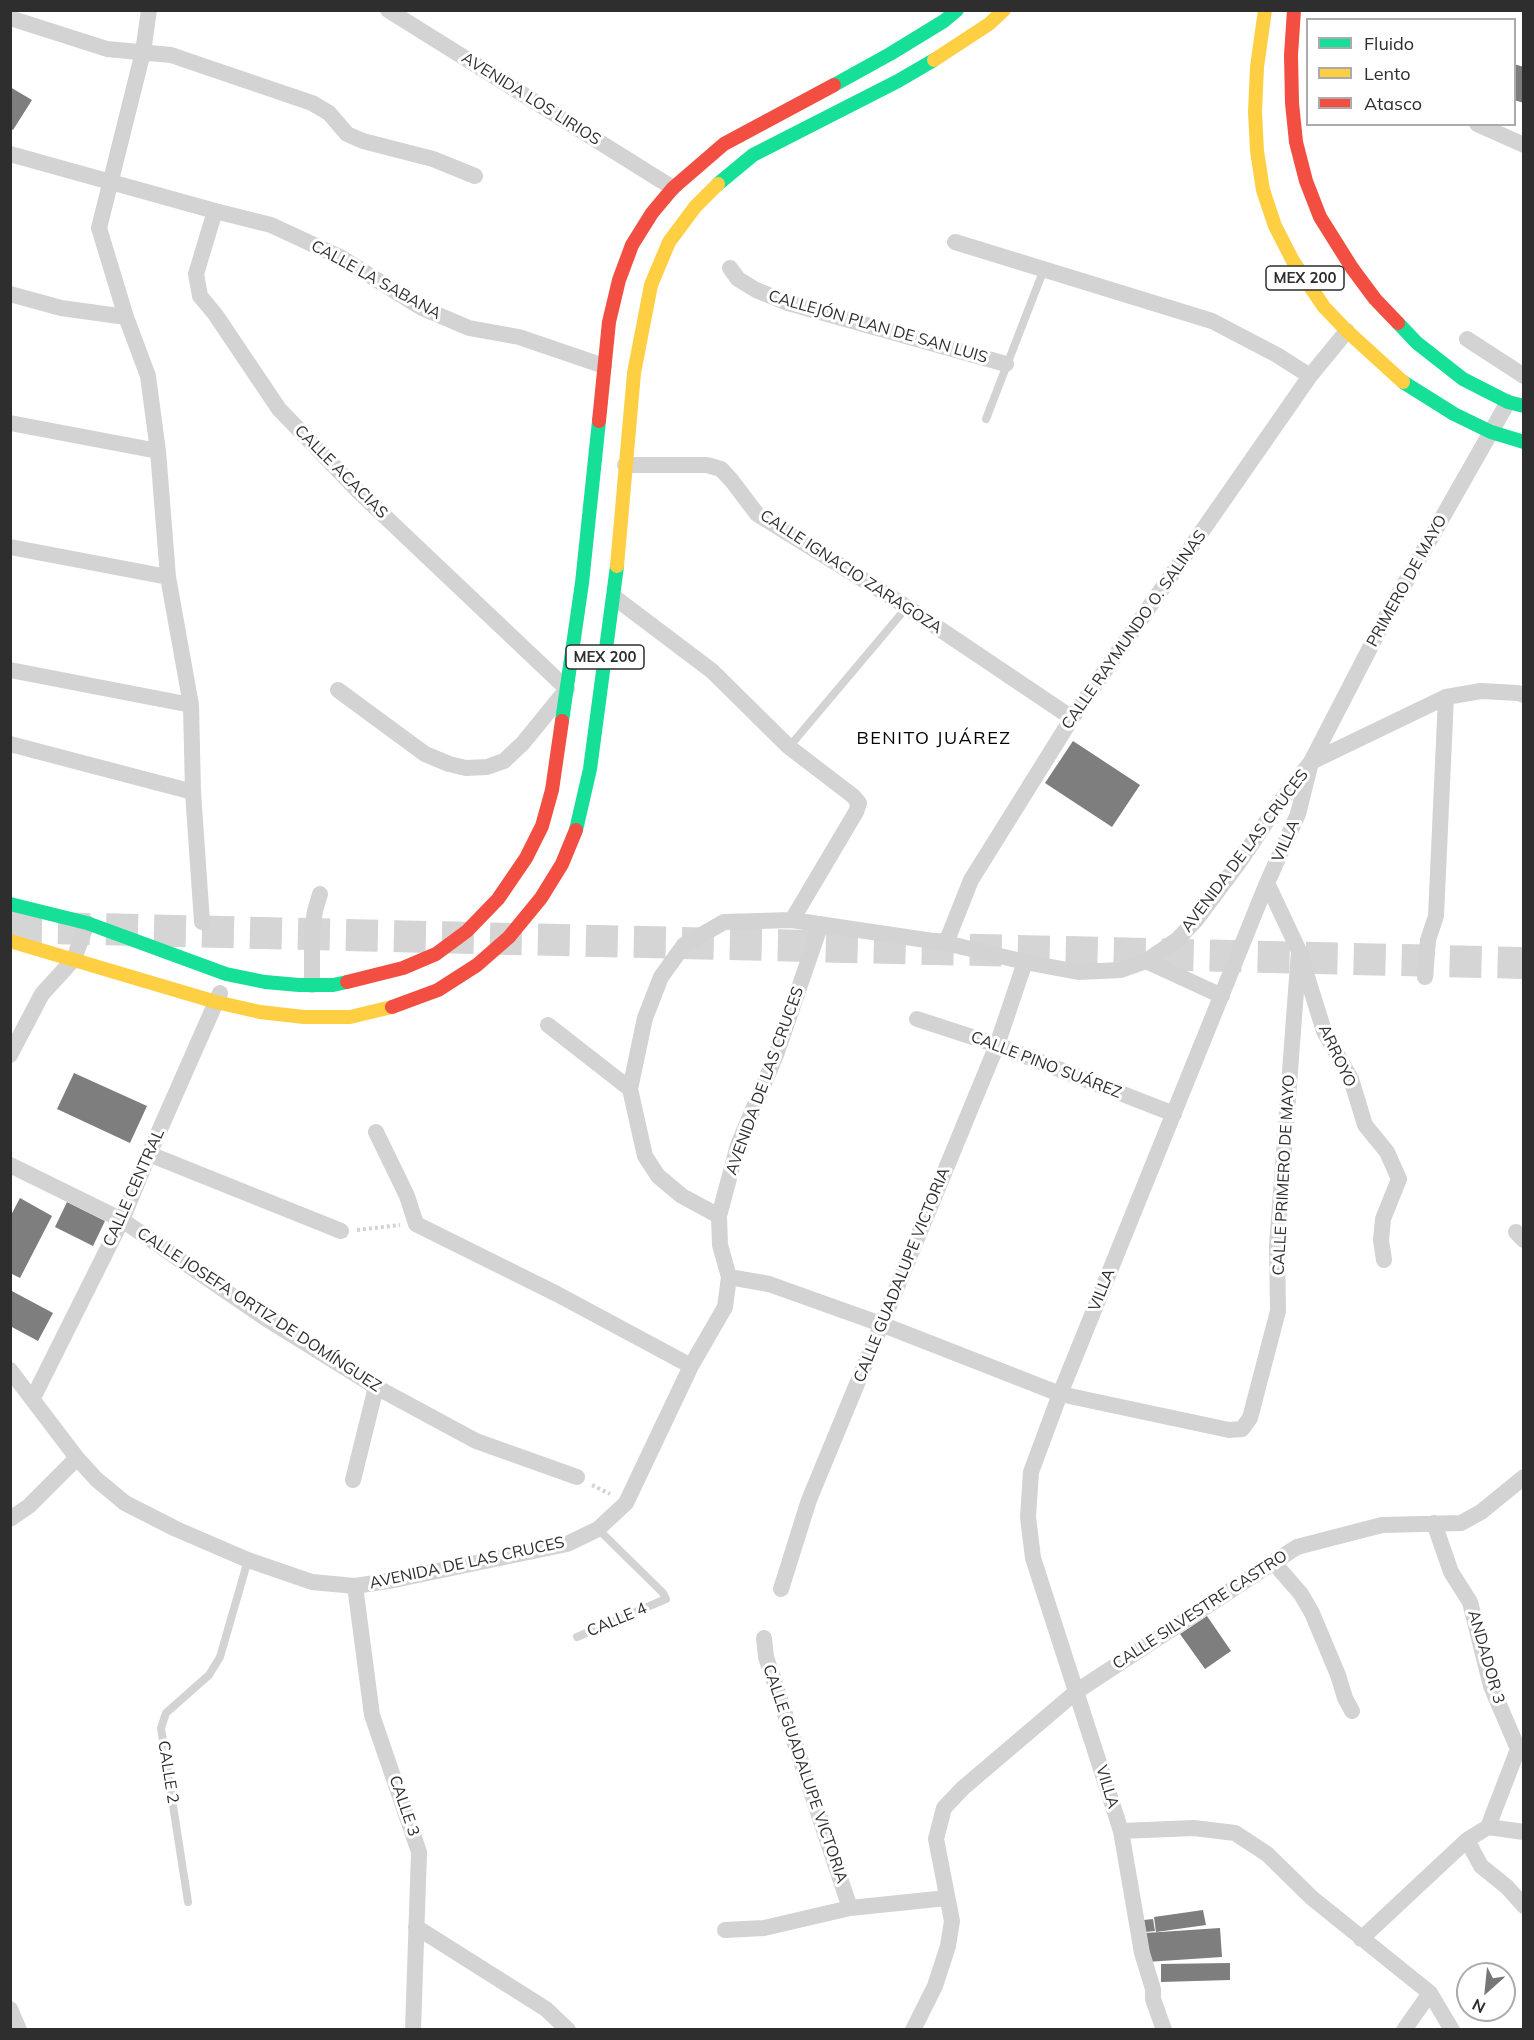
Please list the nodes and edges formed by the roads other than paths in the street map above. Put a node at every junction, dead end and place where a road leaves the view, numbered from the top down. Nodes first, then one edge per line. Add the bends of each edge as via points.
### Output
1 (149, 10) edge
2 (388, 10) edge
3 (957, 10) edge
4 (1004, 10) edge
5 (1265, 10) edge
6 (1294, 10) edge
7 (10, 18) edge
8 (143, 52) junction
9 (1482, 126) edge
10 (1524, 145) edge
11 (10, 154) edge
12 (476, 176) dead end
13 (110, 181) junction
14 (674, 188) junction
15 (215, 211) junction
16 (956, 242) dead end
17 (730, 268) dead end
18 (1044, 269) junction
19 (10, 294) edge
20 (126, 317) junction
21 (1347, 331) junction
22 (1467, 339) dead end
23 (1006, 364) junction
24 (604, 366) junction
25 (1310, 376) junction
26 (1524, 376) edge
27 (1516, 404) edge
28 (986, 419) dead end
29 (10, 423) edge
30 (1491, 432) junction
31 (1524, 442) edge
32 (158, 451) junction
33 (626, 465) junction
34 (10, 547) edge
35 (168, 577) junction
36 (614, 597) junction
37 (907, 607) junction
38 (10, 670) edge
39 (567, 689) junction
40 (338, 690) dead end
41 (1524, 695) edge
42 (1446, 697) junction
43 (191, 705) junction
44 (1072, 718) junction
45 (10, 744) edge
46 (789, 747) junction
47 (1311, 762) junction
48 (193, 792) junction
49 (1268, 882) junction
50 (320, 894) dead end
51 (10, 904) edge
52 (792, 920) junction
53 (202, 922) dead end
54 (87, 923) junction
55 (821, 924) junction
56 (10, 941) edge
57 (946, 943) junction
58 (1299, 951) junction
59 (74, 959) junction
60 (1146, 961) junction
61 (1025, 962) junction
62 (226, 974) junction
63 (1425, 977) dead end
64 (312, 985) junction
65 (1222, 996) junction
66 (216, 1002) junction
67 (917, 1019) dead end
68 (548, 1025) dead end
69 (997, 1045) junction
70 (10, 1055) edge
71 (630, 1089) junction
72 (1174, 1114) junction
73 (376, 1132) dead end
74 (148, 1154) junction
75 (10, 1165) edge
76 (719, 1216) junction
77 (122, 1220) junction
78 (341, 1231) road end
79 (1384, 1260) dead end
80 (729, 1277) junction
81 (881, 1324) junction
82 (691, 1366) junction
83 (10, 1370) edge
84 (376, 1387) junction
85 (1060, 1394) junction
86 (33, 1398) junction
87 (76, 1458) junction
88 (577, 1477) road end
89 (1524, 1477) edge
90 (353, 1480) dead end
91 (11, 1521) edge
92 (1434, 1523) junction
93 (598, 1529) junction
94 (248, 1560) junction
95 (1274, 1563) junction
96 (355, 1586) junction
97 (781, 1589) dead end
98 (577, 1637) dead end
99 (764, 1638) dead end
100 (1077, 1691) junction
101 (1352, 1711) dead end
102 (1521, 1748) edge
103 (1488, 1827) junction
104 (1120, 1831) junction
105 (1524, 1832) edge
106 (1467, 1840) junction
107 (947, 1898) junction
108 (188, 1902) dead end
109 (1524, 1906) edge
110 (850, 1908) junction
111 (416, 1928) junction
112 (725, 1930) dead end
113 (1361, 1939) junction
114 (1430, 1993) junction
115 (10, 2009) edge
116 (19, 2030) edge
117 (412, 2030) edge
118 (568, 2030) edge
119 (913, 2030) edge
120 (1164, 2030) edge
121 (1404, 2030) edge
122 (1452, 2030) edge

1 - 8 street
2 - 14 street, AVENIDA LOS LIRIOS
3 - 14 main road, MEX 200 via 890,54 724,144
4 - 33 main road, MEX 200 via 951,50 898,81 753,155 695,207 669,242 651,285 634,373
5 - 21 main road, MEX 200 via 1255,112 1263,190 1293,261 1324,307
6 - 27 main road, MEX 200 via 1291,55 1296,142 1320,217 1375,299 1417,343 1463,379
7 - 8 street via 107,49
8 - 12 street via 171,55 312,103 329,113 347,134 434,159
8 - 13 street
9 - 10 street
11 - 13 street, CALLE LA SABANA
13 - 15 street, CALLE LA SABANA
13 - 20 street via 99,228
14 - 24 main road, MEX 200 via 632,245 609,321
15 - 24 street, CALLE LA SABANA via 271,225 340,257 422,308 469,328 519,337
15 - 39 street, CALLE ACACIAS via 196,274 200,296 279,409 358,491
16 - 18 street
17 - 23 street, CALLEJÓN PLAN DE SAN LUIS via 738,279 756,290 788,303
18 - 23 lane, CALLEJÓN PLAN DE SAN LUIS
18 - 25 street via 1212,321
19 - 20 street via 61,308
20 - 32 street via 148,376
21 - 25 street, CALLE RAYMUNDO O. SALINAS
21 - 30 main road, MEX 200 via 1406,384
22 - 26 street
23 - 28 lane
24 - 39 main road, MEX 200
25 - 44 street, CALLE RAYMUNDO O. SALINAS
27 - 30 street, PRIMERO DE MAYO
29 - 32 street
30 - 31 main road, MEX 200
30 - 47 street, PRIMERO DE MAYO via 1388,613
32 - 35 street
33 - 36 main road, MEX 200
33 - 37 street, CALLE IGNACIO ZARAGOZA via 707,465 721,469 757,514
34 - 35 street
35 - 43 street
36 - 46 street via 712,671
36 - 66 main road, MEX 200 via 590,769 577,828 552,881 509,937 477,966 438,990 388,1009 350,1017 304,1017
37 - 44 street, CALLE IGNACIO ZARAGOZA
37 - 46 lane
38 - 43 street
39 - 40 street via 504,761 466,768 424,754
39 - 64 main road, MEX 200 via 552,790 542,826 498,899 467,931 436,954 368,978
41 - 42 street, AVENIDA DE LAS CRUCES via 1481,691
42 - 47 street, AVENIDA DE LAS CRUCES
42 - 63 street via 1436,916 1428,940
43 - 48 street
44 - 57 street, CALLE RAYMUNDO O. SALINAS via 972,880
45 - 48 street
46 - 52 street via 859,803
47 - 49 street, VILLA via 1298,814
47 - 60 street, AVENIDA DE LAS CRUCES via 1196,920 1178,939
48 - 53 street
49 - 58 street, ARROYO
49 - 65 street, VILLA
50 - 64 street via 312,932
51 - 54 main road, MEX 200
52 - 55 street
52 - 71 street via 724,922 684,945 661,977 645,1018
54 - 59 street
54 - 62 main road, MEX 200
55 - 57 street, AVENIDA DE LAS CRUCES
55 - 76 street, AVENIDA DE LAS CRUCES via 776,1054 738,1145
56 - 59 main road, MEX 200
57 - 61 street, AVENIDA DE LAS CRUCES
58 - 79 street, ARROYO via 1324,1031 1351,1079 1365,1125 1387,1152 1399,1179 1383,1219
58 - 85 street, CALLE PRIMERO DE MAYO via 1277,1245 1278,1311 1250,1418 1242,1429 1229,1430
59 - 66 main road, MEX 200
59 - 70 street via 42,994
60 - 61 street, AVENIDA DE LAS CRUCES via 1121,970 1078,972
60 - 65 street
61 - 69 street, CALLE GUADALUPE VICTORIA
62 - 64 main road, MEX 200
62 - 66 street, CALLE CENTRAL
65 - 72 street, VILLA
66 - 74 street, CALLE CENTRAL
67 - 69 street, CALLE PINO SUÁREZ
68 - 71 street
69 - 72 street, CALLE PINO SUÁREZ
69 - 81 street, CALLE GUADALUPE VICTORIA
71 - 76 street via 645,1156 658,1176 682,1196
72 - 85 street, VILLA
73 - 82 street via 416,1224
74 - 77 street, CALLE CENTRAL
74 - 78 street
75 - 77 street, CALLE JOSEFA ORTIZ DE DOMÍNGUEZ
76 - 80 street, AVENIDA DE LAS CRUCES via 720,1245
77 - 84 street, CALLE JOSEFA ORTIZ DE DOMÍNGUEZ via 265,1318
77 - 86 street, CALLE CENTRAL
80 - 81 street via 769,1284
80 - 82 street, AVENIDA DE LAS CRUCES via 725,1307
81 - 85 street
81 - 97 street, CALLE GUADALUPE VICTORIA via 809,1500
82 - 93 street, AVENIDA DE LAS CRUCES via 626,1503
83 - 86 street, AVENIDA DE LAS CRUCES
84 - 88 street, CALLE JOSEFA ORTIZ DE DOMÍNGUEZ via 476,1441
84 - 90 street
85 - 100 street, VILLA via 1031,1472 1029,1517 1033,1558
86 - 87 street, AVENIDA DE LAS CRUCES
87 - 91 street
87 - 94 street, AVENIDA DE LAS CRUCES via 124,1503
89 - 92 street, CALLE SILVESTRE CASTRO via 1461,1523
92 - 95 street, CALLE SILVESTRE CASTRO via 1382,1525 1352,1532 1297,1547
92 - 102 street, ANDADOR 3 via 1451,1572 1470,1602 1491,1686
93 - 96 street, AVENIDA DE LAS CRUCES via 567,1544
93 - 98 lane, CALLE 4 via 666,1599
94 - 96 street, AVENIDA DE LAS CRUCES via 312,1582
94 - 108 lane, CALLE 2 via 220,1657 209,1675 166,1713 161,1728
95 - 100 street, CALLE SILVESTRE CASTRO
95 - 101 street via 1312,1613
96 - 111 street, CALLE 3 via 372,1715 419,1852
99 - 110 street, CALLE GUADALUPE VICTORIA via 766,1657
100 - 104 street, VILLA
100 - 107 street, CALLE SILVESTRE CASTRO via 944,1808 936,1839
102 - 103 street, ANDADOR 3
103 - 105 street
103 - 106 street
104 - 113 street via 1194,1828 1235,1833 1267,1854
104 - 120 street, VILLA via 1142,1953
106 - 109 street via 1481,1866
106 - 113 street
107 - 110 street
107 - 119 street via 952,1921 948,1946 935,1986
110 - 112 street via 764,1928
111 - 117 street, CALLE 3
111 - 118 street via 546,2010
113 - 114 street
114 - 121 street
114 - 122 street
115 - 116 street

